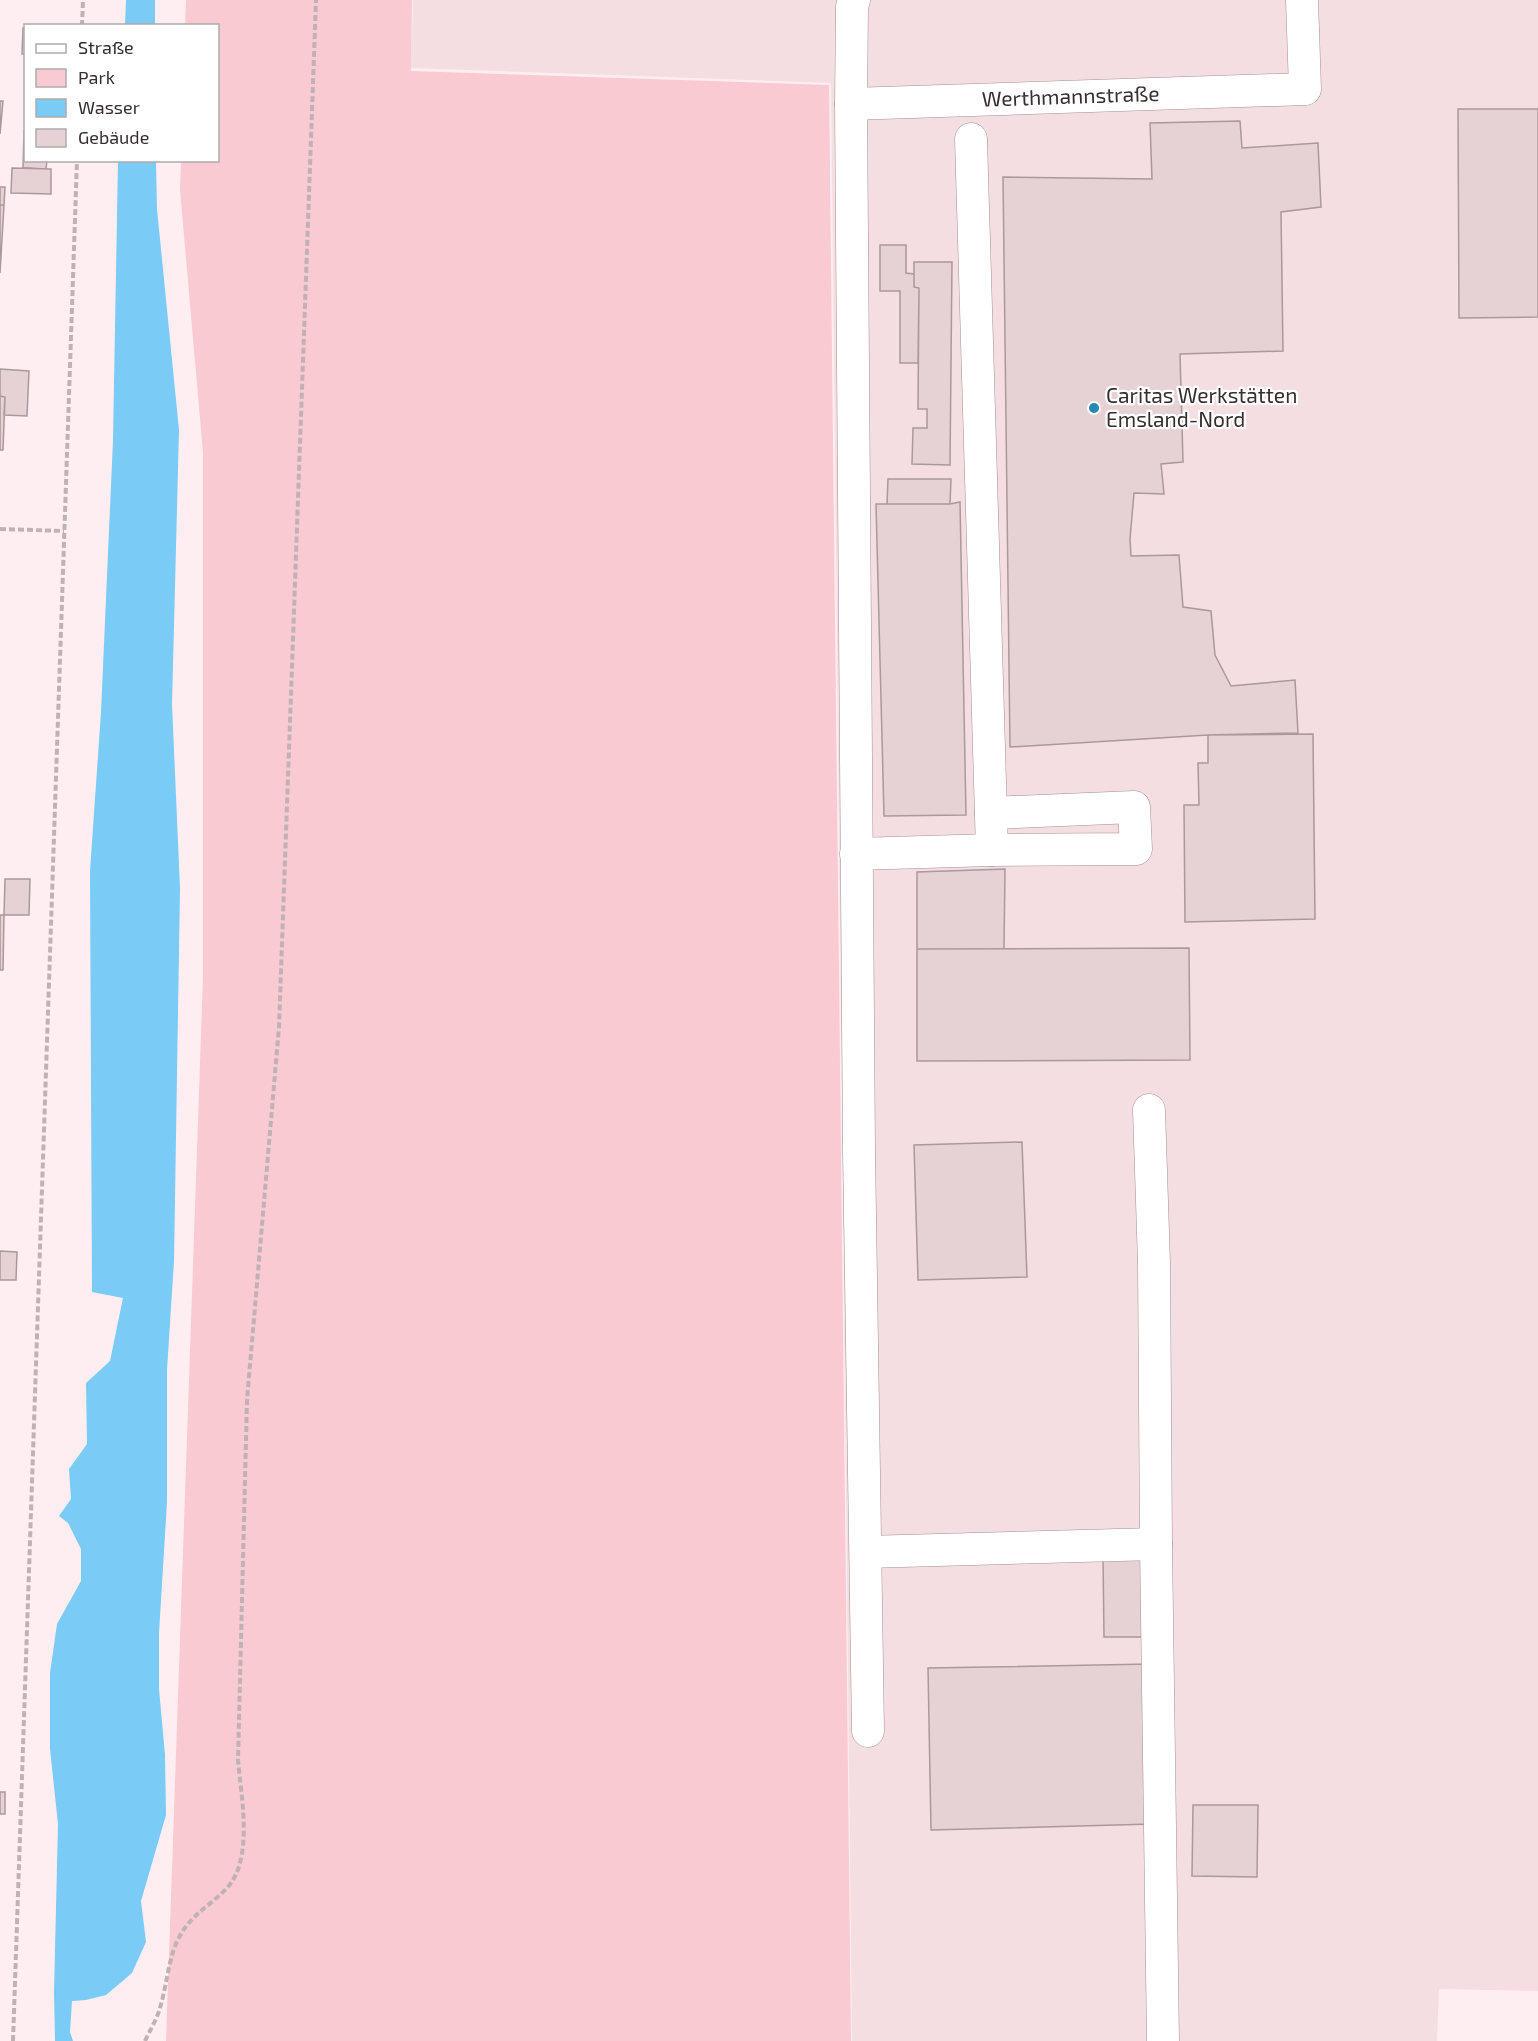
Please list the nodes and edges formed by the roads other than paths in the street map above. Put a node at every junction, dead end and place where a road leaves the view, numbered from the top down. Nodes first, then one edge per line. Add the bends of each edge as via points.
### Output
1 (854, 0) edge
2 (1302, 0) edge
3 (851, 104) junction
4 (971, 140) dead end
5 (991, 813) junction
6 (992, 850) junction
7 (856, 854) junction
8 (1149, 1110) dead end
9 (1156, 1544) junction
10 (866, 1552) junction
11 (868, 1731) dead end
12 (1163, 2041) edge

1 - 3 street
2 - 3 street, Werthmannstraße via 1305,89
3 - 7 street
4 - 5 street
5 - 6 street
5 - 6 street via 1134,807 1136,849
6 - 7 street
7 - 10 street
8 - 9 street
9 - 10 street
9 - 12 street
10 - 11 street

